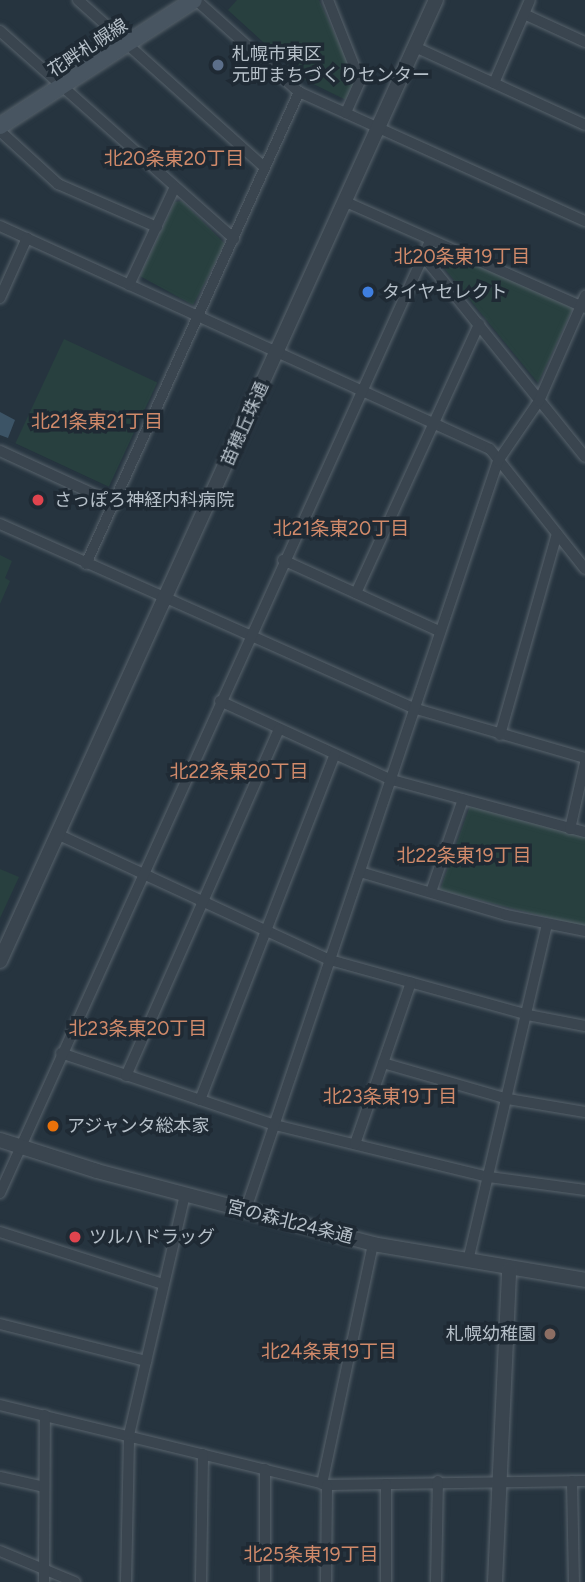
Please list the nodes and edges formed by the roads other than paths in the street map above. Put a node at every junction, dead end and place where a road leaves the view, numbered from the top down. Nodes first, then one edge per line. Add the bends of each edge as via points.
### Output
1 (78, 0) edge
2 (195, 0) edge
3 (436, 0) edge
4 (530, 0) edge
5 (330, 1) edge
6 (524, 14) junction
7 (0, 31) edge
8 (585, 42) edge
9 (129, 46) junction
10 (415, 47) junction
11 (494, 83) junction
12 (63, 88) junction
13 (299, 92) junction
14 (346, 113) junction
15 (585, 125) edge
16 (379, 128) junction
17 (0, 129) edge
18 (265, 168) junction
19 (175, 187) junction
20 (346, 202) junction
21 (585, 221) edge
22 (0, 226) edge
23 (156, 227) junction
24 (27, 238) junction
25 (234, 239) junction
26 (430, 241) junction
27 (424, 256) junction
28 (129, 285) junction
29 (0, 298) edge
30 (584, 303) edge
31 (198, 317) junction
32 (479, 324) junction
33 (277, 354) junction
34 (360, 392) junction
35 (539, 401) junction
36 (432, 425) junction
37 (0, 451) edge
38 (585, 457) edge
39 (499, 461) junction
40 (115, 504) junction
41 (0, 524) edge
42 (557, 534) junction
43 (284, 560) junction
44 (86, 564) junction
45 (585, 569) edge
46 (356, 593) junction
47 (165, 600) junction
48 (439, 631) junction
49 (248, 637) junction
50 (220, 701) junction
51 (413, 708) junction
52 (279, 729) junction
53 (500, 735) junction
54 (335, 754) junction
55 (585, 760) edge
56 (392, 779) junction
57 (463, 799) junction
58 (570, 829) junction
59 (585, 832) edge
60 (57, 834) junction
61 (360, 872) junction
62 (141, 874) junction
63 (431, 892) junction
64 (204, 902) junction
65 (547, 925) junction
66 (267, 931) junction
67 (585, 932) edge
68 (1, 954) edge
69 (330, 960) junction
70 (411, 982) junction
71 (528, 1015) junction
72 (585, 1026) edge
73 (61, 1053) junction
74 (383, 1063) junction
75 (126, 1076) junction
76 (508, 1099) junction
77 (200, 1100) junction
78 (585, 1112) edge
79 (275, 1125) junction
80 (0, 1140) edge
81 (355, 1144) junction
82 (19, 1146) junction
83 (489, 1177) junction
84 (585, 1190) edge
85 (0, 1193) edge
86 (185, 1195) junction
87 (245, 1212) junction
88 (0, 1232) edge
89 (373, 1244) junction
90 (468, 1261) junction
91 (509, 1269) junction
92 (585, 1280) edge
93 (163, 1284) junction
94 (0, 1324) edge
95 (146, 1361) junction
96 (0, 1405) edge
97 (45, 1415) junction
98 (129, 1435) junction
99 (202, 1454) junction
100 (265, 1469) junction
101 (0, 1477) edge
102 (498, 1480) junction
103 (438, 1481) junction
104 (572, 1481) junction
105 (585, 1481) edge
106 (386, 1484) junction
107 (324, 1485) junction
108 (44, 1487) junction
109 (0, 1551) edge
110 (44, 1569) junction
111 (44, 1582) edge
112 (75, 1582) edge
113 (126, 1582) edge
114 (201, 1582) edge
115 (265, 1582) edge
116 (326, 1582) edge
117 (386, 1582) edge
118 (436, 1582) edge
119 (495, 1582) edge
120 (574, 1582) edge

1 - 9 street
2 - 9 main road, 花畔札幌線
2 - 13 street
3 - 10 street, 苗穂丘珠通
4 - 6 street
5 - 14 street via 360,81
6 - 8 street
6 - 11 street
7 - 12 street
9 - 12 main road, 花畔札幌線
9 - 18 street
10 - 11 street
10 - 16 street, 苗穂丘珠通
11 - 15 street
12 - 17 main road, 花畔札幌線
12 - 19 street
13 - 14 street
13 - 18 street
14 - 16 street
16 - 20 street, 苗穂丘珠通
16 - 21 street
17 - 23 street via 58,184
18 - 25 street
19 - 23 street
19 - 25 street
20 - 26 street
20 - 33 street, 苗穂丘珠通
22 - 24 street
23 - 28 street
24 - 28 street
24 - 29 street
25 - 31 street
26 - 27 street
26 - 30 street
27 - 32 street
27 - 34 street
28 - 31 street
30 - 35 street
31 - 33 street
31 - 40 street
32 - 35 street
32 - 36 street
33 - 34 street
33 - 47 street, 苗穂丘珠通
34 - 36 street
34 - 43 street
35 - 38 street
35 - 39 street
36 - 39 street via 490,450
36 - 46 street
37 - 40 street
39 - 42 street
39 - 48 street
40 - 44 street
41 - 44 street
42 - 45 street
42 - 53 street
43 - 46 street
43 - 49 street
44 - 47 street
46 - 48 street
47 - 49 street
47 - 60 street, 苗穂丘珠通
48 - 51 street
49 - 50 street
49 - 51 street
50 - 52 street
50 - 62 street
51 - 53 street
51 - 56 street
52 - 54 street
52 - 64 street
53 - 55 street
54 - 56 street
54 - 66 street
55 - 58 street
56 - 57 street
56 - 61 street
57 - 58 street
57 - 63 street
58 - 59 street
60 - 62 street
60 - 68 street, 苗穂丘珠通
61 - 63 street
61 - 69 street
62 - 64 street
62 - 73 street
63 - 65 street
64 - 66 street
64 - 75 street
65 - 67 street
65 - 71 street
66 - 69 street
66 - 77 street
69 - 70 street
69 - 79 street
70 - 71 street
70 - 74 street
71 - 72 street
71 - 76 street
73 - 75 street
73 - 82 street
74 - 76 street
74 - 81 street
75 - 77 street
76 - 78 street
76 - 83 street
77 - 79 street
79 - 81 street
79 - 87 street
80 - 82 street, 宮の森北24条通
81 - 83 street
82 - 85 street
82 - 86 street, 宮の森北24条通
83 - 84 street
83 - 90 street
86 - 87 street, 宮の森北24条通
86 - 93 street
87 - 89 street, 宮の森北24条通
88 - 93 street
89 - 90 street, 宮の森北24条通
89 - 107 street
90 - 91 street, 宮の森北24条通
91 - 92 street, 宮の森北24条通
91 - 102 street
93 - 95 street
94 - 95 street
95 - 98 street
96 - 97 street
97 - 98 street
97 - 108 street
98 - 99 street
98 - 113 street
99 - 100 street
99 - 114 street
100 - 107 street
100 - 115 street
101 - 108 street
102 - 103 street
102 - 104 street
102 - 119 street
103 - 106 street
103 - 118 street
104 - 105 street
104 - 120 street
106 - 107 street
106 - 117 street
107 - 116 street
108 - 110 street
109 - 110 street
110 - 111 street
110 - 112 street

